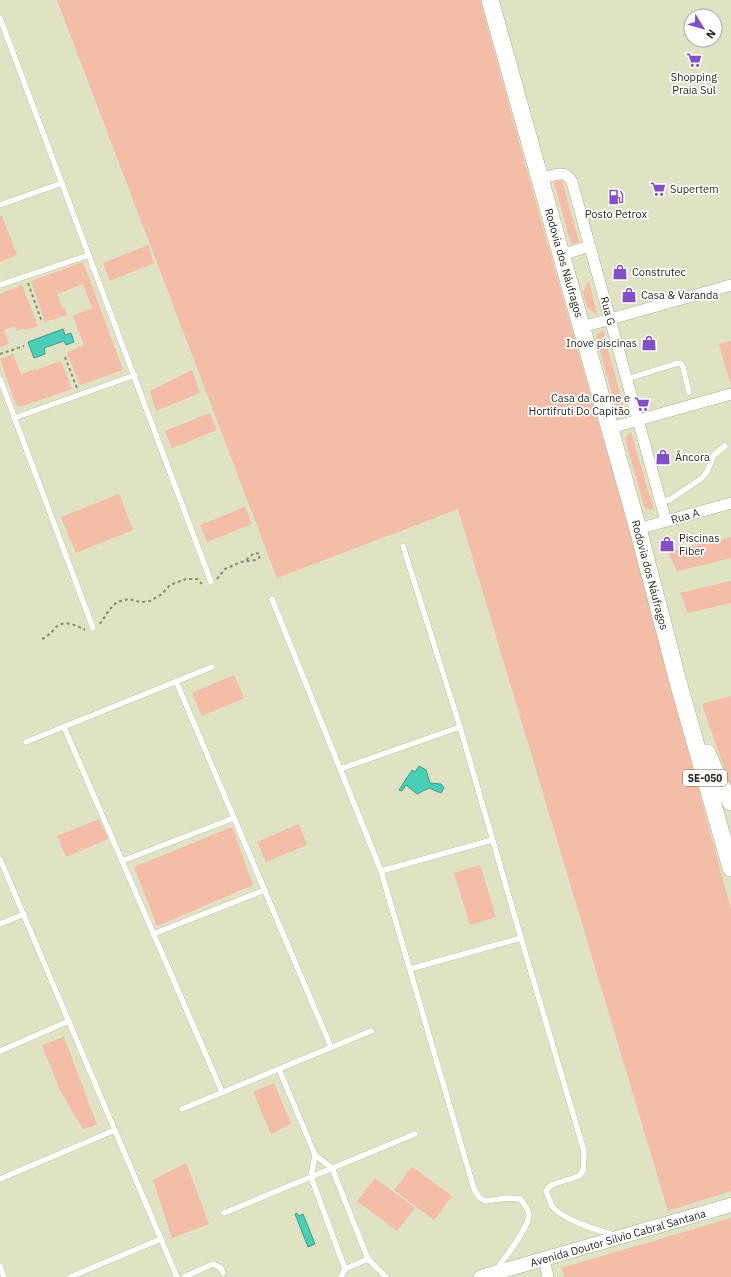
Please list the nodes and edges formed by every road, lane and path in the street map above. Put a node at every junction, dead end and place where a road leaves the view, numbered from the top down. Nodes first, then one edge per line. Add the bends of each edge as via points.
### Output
1 (490, 0) edge
2 (0, 18) edge
3 (2, 29) edge
4 (540, 179) junction
5 (62, 183) junction
6 (0, 205) edge
7 (590, 246) junction
8 (89, 255) junction
9 (562, 255) junction
10 (26, 276) junction
11 (0, 285) edge
12 (731, 285) edge
13 (610, 319) junction
14 (42, 322) dead end
15 (582, 327) junction
16 (24, 346) dead end
17 (0, 354) edge
18 (65, 357) dead end
19 (135, 375) junction
20 (0, 379) edge
21 (627, 379) junction
22 (689, 392) dead end
23 (79, 394) junction
24 (731, 394) edge
25 (14, 418) junction
26 (638, 420) junction
27 (610, 428) junction
28 (725, 446) dead end
29 (661, 502) junction
30 (731, 502) edge
31 (666, 521) junction
32 (638, 529) junction
33 (403, 546) dead end
34 (244, 562) junction
35 (211, 582) junction
36 (272, 599) dead end
37 (93, 628) junction
38 (42, 639) dead end
39 (212, 667) dead end
40 (176, 681) junction
41 (680, 689) junction
42 (64, 727) junction
43 (460, 727) junction
44 (26, 742) dead end
45 (340, 769) junction
46 (731, 802) edge
47 (234, 818) junction
48 (727, 838) edge
49 (492, 840) junction
50 (0, 859) edge
51 (122, 861) junction
52 (731, 868) edge
53 (381, 871) junction
54 (265, 890) junction
55 (24, 914) junction
56 (0, 924) edge
57 (153, 934) junction
58 (520, 938) junction
59 (410, 968) junction
60 (69, 1021) junction
61 (371, 1031) dead end
62 (331, 1047) junction
63 (0, 1051) edge
64 (279, 1069) junction
65 (222, 1092) junction
66 (182, 1108) dead end
67 (115, 1130) junction
68 (415, 1134) dead end
69 (314, 1155) junction
70 (332, 1168) junction
71 (311, 1177) junction
72 (0, 1179) edge
73 (731, 1205) edge
74 (224, 1213) dead end
75 (621, 1237) junction
76 (161, 1240) junction
77 (368, 1259) junction
78 (544, 1259) junction
79 (0, 1266) edge
80 (345, 1269) junction
81 (223, 1273) dead end
82 (488, 1275) edge
83 (4, 1277) edge
84 (70, 1277) edge
85 (177, 1277) edge
86 (184, 1277) edge
87 (341, 1277) edge
88 (386, 1277) edge
89 (548, 1277) edge

1 - 4 main road, Rodovia dos Náufragos / SE-050
2 - 3 lane
3 - 5 lane
4 - 7 street, Rua G via 562,173 571,179
4 - 9 main road, Rodovia dos Náufragos / SE-050
5 - 6 lane
5 - 8 lane
7 - 9 street
7 - 13 street, Rua G
8 - 10 lane
8 - 19 lane
9 - 15 main road, Rodovia dos Náufragos / SE-050
10 - 11 lane
10 - 14 path
12 - 13 street
13 - 15 street
13 - 21 street, Rua G
15 - 27 main road, Rodovia dos Náufragos / SE-050
16 - 17 path
18 - 23 path
19 - 23 lane
19 - 35 lane
20 - 25 lane
21 - 22 lane via 678,363 683,367
21 - 26 street, Rua G
23 - 25 lane
24 - 26 street
25 - 37 lane
26 - 27 street
26 - 29 street, Rua G
27 - 32 main road, Rodovia dos Náufragos / SE-050
28 - 29 lane via 714,455 702,478 671,499
29 - 31 street, Rua G
30 - 31 street, Rua A
31 - 32 street, Rua A
32 - 41 main road, Rodovia dos Náufragos / SE-050
33 - 43 lane
34 - 34 path via 255,560 260,554 254,553
34 - 35 path via 225,569 219,578
35 - 37 path via 202,584 197,579 186,579 170,585 162,594 150,601 129,599 117,602 98,627
36 - 45 lane
37 - 38 path via 86,631 65,623 57,626 49,636
39 - 40 lane
40 - 42 lane
40 - 47 lane
41 - 46 main road, SE-050 via 721,786
41 - 48 main road, SE-050
42 - 44 lane
42 - 51 lane
43 - 45 lane
43 - 49 lane
45 - 53 lane
47 - 51 lane
47 - 54 lane
48 - 52 main road, SE-050
49 - 53 lane
49 - 58 lane
50 - 55 lane
51 - 57 lane
53 - 59 lane
54 - 57 lane
54 - 62 lane
55 - 56 lane
55 - 60 lane
57 - 65 lane
58 - 59 lane
58 - 75 lane via 584,1151 583,1167 579,1176 551,1185 546,1191 552,1206 566,1217
59 - 82 lane via 474,1189 485,1201 520,1199 529,1215 527,1224
60 - 63 lane
60 - 67 lane
61 - 62 lane
62 - 64 lane
64 - 65 lane
64 - 69 lane
65 - 66 lane
67 - 72 lane
67 - 76 lane
68 - 70 lane
69 - 70 lane
69 - 71 lane
70 - 71 lane
70 - 77 lane
71 - 74 lane
71 - 80 lane
73 - 75 street, Avenida Doutor Silvio Cabral Santana
75 - 78 street, Avenida Doutor Silvio Cabral Santana
76 - 84 lane
76 - 85 lane
77 - 80 lane
77 - 88 lane
78 - 82 street, Avenida Doutor Silvio Cabral Santana
78 - 89 street
79 - 83 lane
80 - 87 lane
81 - 86 lane via 221,1268 213,1264

